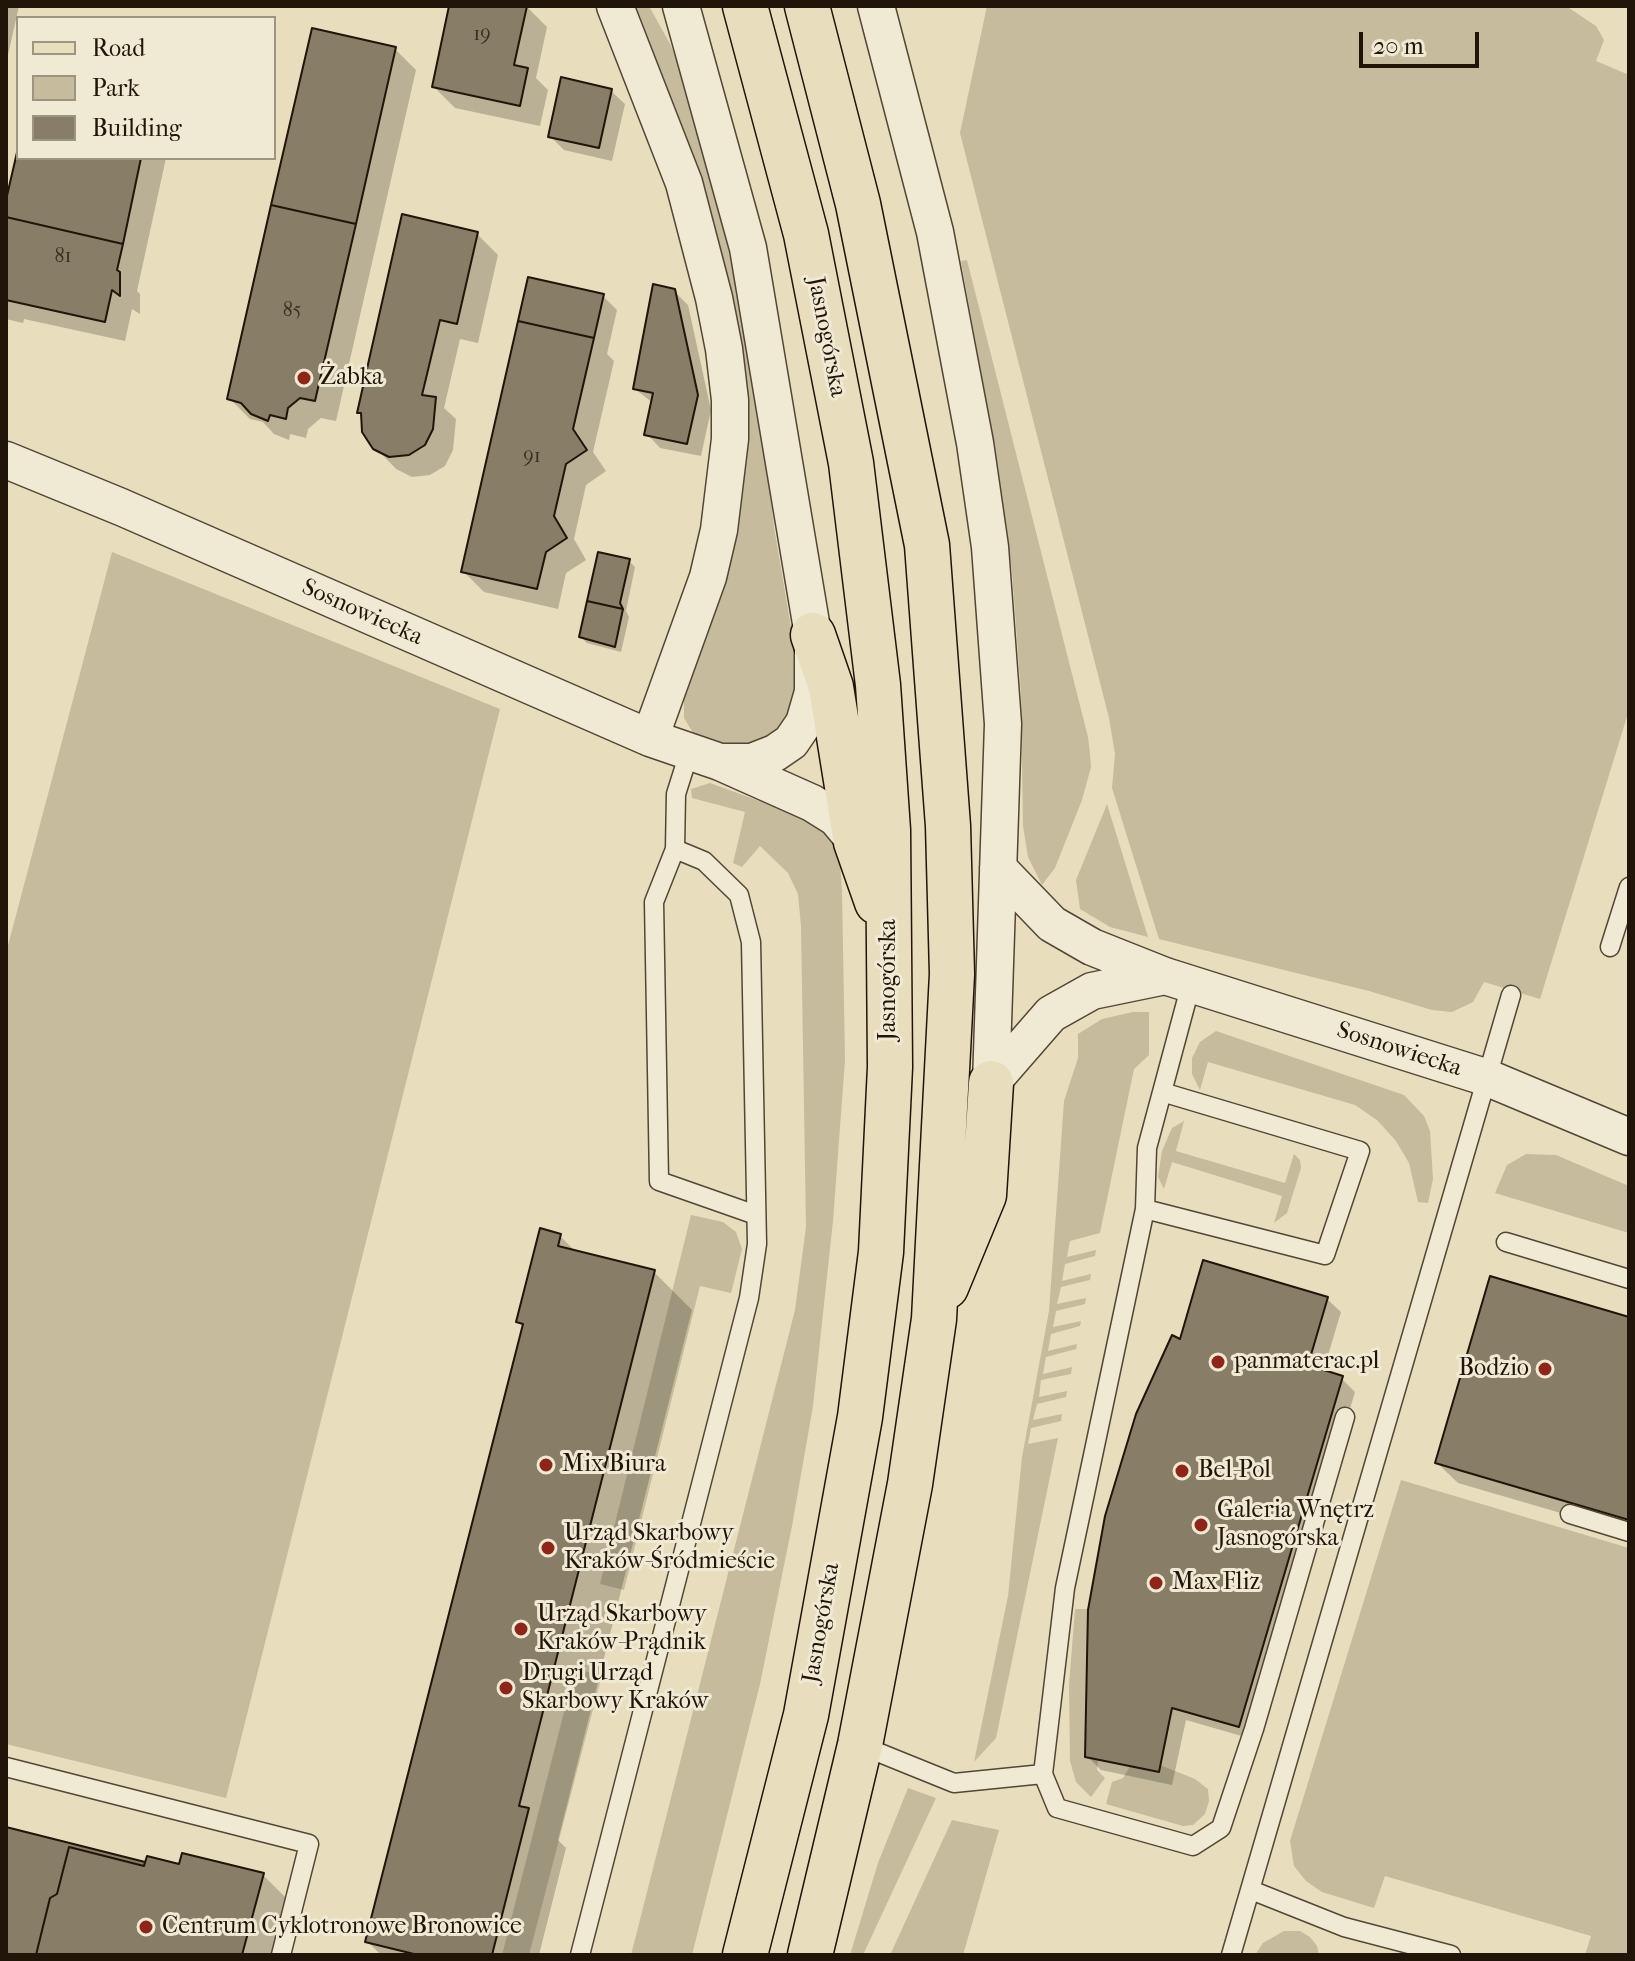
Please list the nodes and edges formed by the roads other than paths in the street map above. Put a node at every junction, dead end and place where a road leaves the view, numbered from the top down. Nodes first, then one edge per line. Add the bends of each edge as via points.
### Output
1 (615, 6) edge
2 (681, 6) edge
3 (745, 6) edge
4 (807, 6) edge
5 (876, 6) edge
6 (6, 460) edge
7 (813, 635) junction
8 (650, 738) junction
9 (705, 758) junction
10 (856, 842) junction
11 (675, 849) junction
12 (998, 868) junction
13 (1629, 887) edge
14 (890, 939) junction
15 (1610, 947) dead end
16 (1178, 980) junction
17 (1511, 995) dead end
18 (1488, 1078) junction
19 (991, 1083) junction
20 (1162, 1092) junction
21 (1629, 1137) edge
22 (1145, 1209) junction
23 (756, 1215) junction
24 (1506, 1242) dead end
25 (1629, 1279) edge
26 (934, 1319) junction
27 (1345, 1417) dead end
28 (1570, 1514) dead end
29 (1629, 1532) edge
30 (860, 1745) junction
31 (6, 1767) edge
32 (1043, 1774) junction
33 (1251, 1890) junction
34 (281, 1955) edge
35 (580, 1955) edge
36 (745, 1955) edge
37 (810, 1955) edge
38 (1231, 1955) edge
39 (1451, 1955) edge

1 - 8 street via 684,183 714,298 730,400 719,530 708,577
2 - 7 street via 748,248
3 - 14 main road, Jasnogórska via 806,234 851,463 878,685
4 - 26 main road via 858,204 927,545 948,826 952,974
5 - 12 street via 935,232 988,532 1003,724
6 - 8 street, Sosnowiecka
7 - 9 street, Sosnowiecka via 810,707 791,742 752,762
7 - 10 main road via 831,687
8 - 9 street, Sosnowiecka
9 - 10 street, Sosnowiecka via 812,803 836,818
9 - 11 lane via 676,794
10 - 14 main road
11 - 23 lane via 704,861 739,895 751,942
11 - 23 lane via 654,902 659,1181
12 - 16 street, Sosnowiecka via 1052,924 1092,947
12 - 19 street
13 - 15 lane
14 - 36 main road, Jasnogórska via 881,1252 860,1417 806,1715
16 - 18 street, Sosnowiecka
16 - 19 street, Sosnowiecka via 1092,991 1051,1014
16 - 20 lane
17 - 18 lane
18 - 21 street, Sosnowiecka
18 - 33 lane
19 - 26 main road via 984,1195
20 - 22 lane via 1147,1148
20 - 22 lane via 1360,1151 1325,1255
22 - 32 lane via 1065,1588
23 - 35 lane via 749,1298
24 - 25 lane
26 - 30 main road via 910,1484
27 - 32 lane via 1221,1828 1193,1846 1057,1808
28 - 29 lane
30 - 32 lane via 954,1783
30 - 37 main road
31 - 34 lane via 309,1844
33 - 38 lane
33 - 39 lane via 1344,1927

